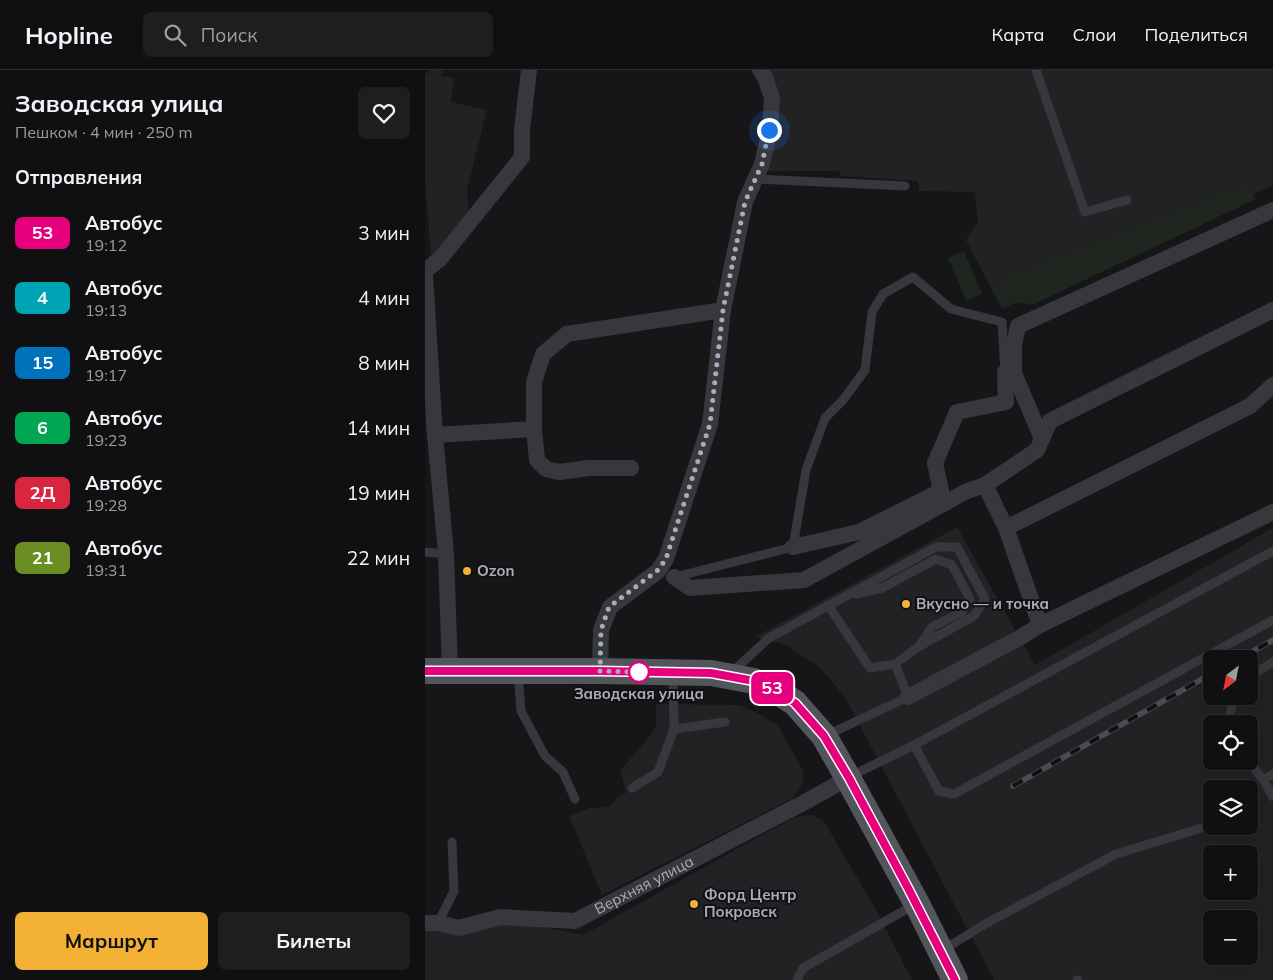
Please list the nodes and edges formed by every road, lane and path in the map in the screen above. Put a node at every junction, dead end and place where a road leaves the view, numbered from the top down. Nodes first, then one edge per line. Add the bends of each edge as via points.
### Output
1 (529, 70) edge
2 (1036, 70) edge
3 (766, 72) edge
4 (755, 179) junction
5 (905, 186) dead end
6 (1127, 200) dead end
7 (1273, 210) edge
8 (425, 273) edge
9 (723, 310) junction
10 (1273, 310) edge
11 (1005, 372) joint
12 (1273, 385) edge
13 (534, 429) junction
14 (435, 435) junction
15 (1042, 439) junction
16 (631, 468) dead end
17 (985, 485) junction
18 (1273, 512) edge
19 (1006, 528) junction
20 (793, 547) junction
21 (1273, 551) edge
22 (425, 552) edge
23 (446, 554) junction
24 (658, 570) junction
25 (674, 577) junction
26 (845, 596) junction
27 (828, 605) junction
28 (1273, 620) edge
29 (1040, 626) junction
30 (918, 647) junction
31 (1273, 662) edge
32 (895, 664) junction
33 (438, 671) edge
34 (600, 671) junction
35 (1258, 671) edge
36 (518, 672) junction
37 (673, 672) junction
38 (727, 676) junction
39 (908, 697) junction
40 (725, 722) dead end
41 (674, 729) junction
42 (824, 736) junction
43 (914, 745) junction
44 (1256, 770) edge
45 (1273, 774) edge
46 (849, 778) junction
47 (1263, 780) junction
48 (632, 788) dead end
49 (1273, 797) edge
50 (575, 799) dead end
51 (1203, 828) edge
52 (452, 842) dead end
53 (917, 904) junction
54 (432, 923) edge
55 (941, 951) junction
56 (797, 980) edge
57 (955, 980) edge

1 - 8 street via 522,157 441,259
2 - 6 lane via 1085,212
3 - 4 street via 772,98 770,122 762,164
4 - 5 lane
4 - 9 street via 745,202
7 - 15 street via 1018,326 1014,373
8 - 14 street
9 - 13 street via 567,334 543,354 534,382
9 - 24 street via 710,424 666,559
10 - 15 street via 1050,422
11 - 20 street via 1006,402 957,412 935,463 941,491 859,532
11 - 20 lane via 1002,322 951,308 913,276 883,294 872,312 865,370 825,418 806,470
12 - 19 street via 1250,406
13 - 14 street
13 - 16 street via 537,460 546,469 559,472
14 - 23 street
15 - 17 street via 1037,450
17 - 19 street
17 - 25 street via 967,491 804,580 690,588
18 - 29 street
19 - 29 street
20 - 25 lane
21 - 43 lane
22 - 23 lane
23 - 33 street
24 - 25 lane
24 - 34 street via 609,607 601,630
26 - 27 lane
26 - 30 lane via 882,588 936,559 952,565 970,600 962,612 931,627
26 - 30 lane via 936,547 957,547 985,598 974,616
27 - 32 lane via 869,668
27 - 38 lane via 769,638
28 - 43 lane via 954,794 939,792
29 - 39 street
30 - 32 lane
31 - 35 lane
32 - 39 lane
33 - 36 main road
34 - 36 main road
34 - 37 main road
36 - 50 lane via 521,711 545,756 563,772
37 - 38 main road
37 - 41 lane
38 - 42 main road via 772,688 795,703
39 - 42 lane
40 - 41 lane
41 - 48 lane via 658,772
42 - 46 main road
43 - 46 lane
44 - 47 lane
45 - 47 lane
46 - 53 main road
46 - 54 street, Верхняя улица via 575,921 500,918 459,928
47 - 49 lane
51 - 55 lane via 1115,854
52 - 54 lane via 453,891
53 - 55 main road
53 - 56 lane via 803,968
55 - 57 main road

